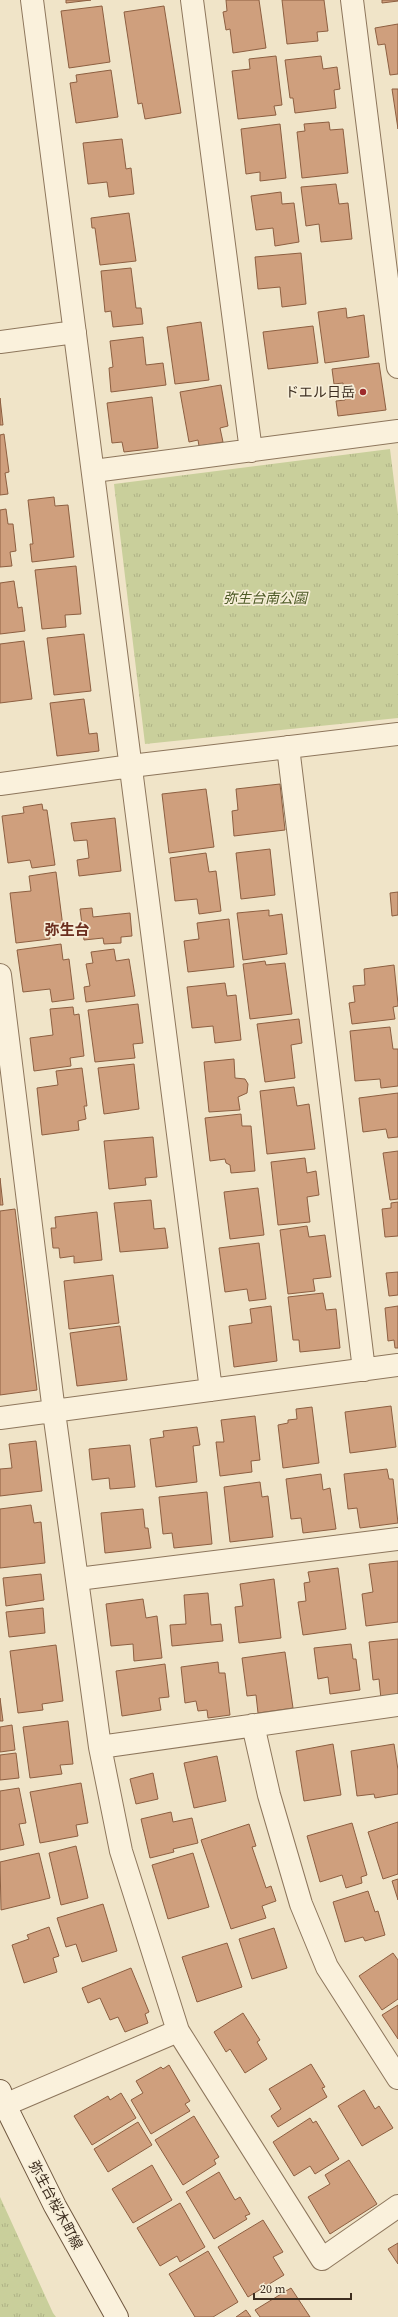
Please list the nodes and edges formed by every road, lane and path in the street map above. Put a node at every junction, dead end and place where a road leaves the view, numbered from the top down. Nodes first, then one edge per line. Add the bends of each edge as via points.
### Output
1 (32, 0) edge
2 (192, 0) edge
3 (352, 0) edge
4 (75, 332) junction
5 (0, 342) edge
6 (398, 367) edge
7 (398, 431) edge
8 (251, 451) junction
9 (94, 471) junction
10 (398, 734) edge
11 (288, 747) junction
12 (131, 766) junction
13 (0, 784) edge
14 (0, 975) edge
15 (398, 1365) edge
16 (364, 1370) junction
17 (211, 1390) junction
18 (54, 1412) junction
19 (0, 1418) edge
20 (398, 1539) edge
21 (78, 1579) junction
22 (398, 1705) edge
23 (253, 1725) junction
24 (100, 1747) junction
25 (178, 2031) junction
26 (398, 2078) edge
27 (2, 2101) edge
28 (398, 2206) edge
29 (117, 2317) edge

1 - 4 street
2 - 8 street
3 - 6 street
4 - 5 street
4 - 9 street
7 - 8 street
8 - 9 street
9 - 12 street
10 - 11 street
11 - 12 street
11 - 16 street
12 - 13 street
12 - 17 street
14 - 18 street
15 - 16 street
16 - 17 street
17 - 18 street
18 - 19 street
18 - 21 street
20 - 21 street
21 - 24 street
22 - 23 street
23 - 24 street
23 - 26 street via 269,1796 299,1897 327,1967
24 - 25 street via 121,1851
25 - 27 street
25 - 28 street via 322,2259
27 - 29 street, 弥生台桜木町線 via 55,2206

